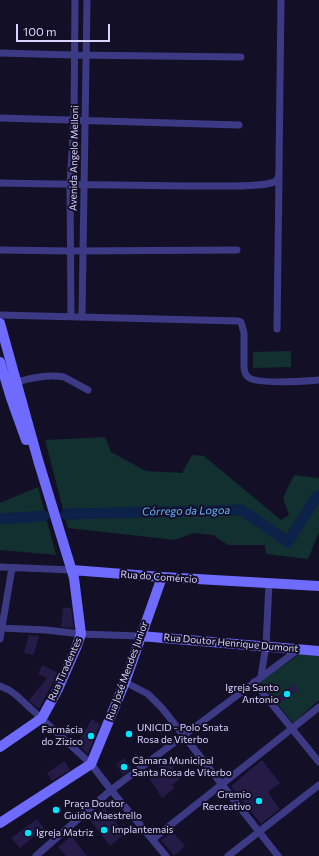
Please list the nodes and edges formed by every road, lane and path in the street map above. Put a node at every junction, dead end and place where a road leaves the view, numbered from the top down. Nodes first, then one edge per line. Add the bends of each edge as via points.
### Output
1 (75, 0) edge
2 (87, 0) edge
3 (281, 1) edge
4 (0, 53) edge
5 (73, 55) junction
6 (86, 55) junction
7 (241, 57) dead end
8 (0, 118) edge
9 (74, 120) junction
10 (85, 120) junction
11 (239, 125) dead end
12 (278, 176) junction
13 (0, 183) edge
14 (70, 185) junction
15 (83, 186) junction
16 (0, 250) edge
17 (82, 250) junction
18 (236, 250) dead end
19 (70, 251) junction
20 (0, 315) edge
21 (71, 316) junction
22 (82, 316) junction
23 (0, 323) edge
24 (277, 329) dead end
25 (6, 372) edge
26 (319, 380) edge
27 (88, 390) dead end
28 (0, 567) edge
29 (12, 568) junction
30 (72, 570) junction
31 (162, 577) junction
32 (269, 583) junction
33 (319, 586) edge
34 (1, 628) edge
35 (81, 634) junction
36 (140, 636) junction
37 (0, 639) edge
38 (266, 646) junction
39 (299, 649) junction
40 (319, 650) edge
41 (261, 676) junction
42 (125, 682) junction
43 (254, 682) junction
44 (2, 687) edge
45 (319, 707) edge
46 (42, 718) junction
47 (293, 729) junction
48 (184, 735) junction
49 (0, 747) edge
50 (319, 762) edge
51 (91, 764) junction
52 (222, 784) junction
53 (319, 785) edge
54 (111, 790) junction
55 (0, 823) edge
56 (259, 832) junction
57 (153, 839) junction
58 (36, 856) edge
59 (166, 856) edge
60 (228, 856) edge
61 (278, 856) edge

1 - 5 street, Avenida Angelo Melloni
2 - 6 street, Avenida Angelo Melloni
3 - 12 street
4 - 5 street
5 - 6 street
5 - 9 street, Avenida Angelo Melloni
6 - 7 street
6 - 10 street, Avenida Angelo Melloni
8 - 9 street
9 - 10 street
9 - 14 street, Avenida Angelo Melloni
10 - 11 street
10 - 15 street, Avenida Angelo Melloni
12 - 15 street via 272,183 237,186
12 - 24 street
13 - 14 street
14 - 15 street
14 - 19 street, Avenida Angelo Melloni
15 - 17 street, Avenida Angelo Melloni
16 - 19 street
17 - 18 street
17 - 19 street
17 - 22 street, Avenida Angelo Melloni
19 - 21 street, Avenida Angelo Melloni
20 - 21 street
21 - 22 street
22 - 26 street via 241,322 244,333 244,371 248,377 260,382
23 - 25 main road, Rua Tiradentes
25 - 27 street via 37,378 60,377
25 - 30 main road, Rua Tiradentes via 28,444 38,460
28 - 29 street, Rua do Comércio
29 - 30 street, Rua do Comércio
29 - 34 street
30 - 31 main road, Rua do Comércio
30 - 35 main road, Rua Tiradentes
31 - 32 main road, Rua do Comércio
31 - 36 main road, Rua José Mendes Junior
32 - 33 main road, Rua do Comércio
32 - 38 street
34 - 35 street, Rua Doutor Henrique Dumont
34 - 37 street
35 - 36 street, Rua Doutor Henrique Dumont
35 - 46 main road, Rua Tiradentes via 58,689
36 - 38 main road, Rua Doutor Henrique Dumont
36 - 42 main road, Rua José Mendes Junior
38 - 39 main road, Rua Doutor Henrique Dumont
38 - 41 street
39 - 40 main road, Rua Doutor Henrique Dumont
39 - 41 street
41 - 43 street
42 - 48 street via 155,699
42 - 51 main road, Rua José Mendes Junior
43 - 47 street
43 - 48 street
44 - 46 street via 16,695
45 - 47 street
46 - 49 main road
46 - 51 street
47 - 50 street
47 - 52 street
48 - 52 street
48 - 54 street
51 - 54 street
51 - 55 main road
52 - 56 street
52 - 57 street
53 - 56 street
54 - 57 street
54 - 58 street
56 - 60 street
56 - 61 street
57 - 59 street

